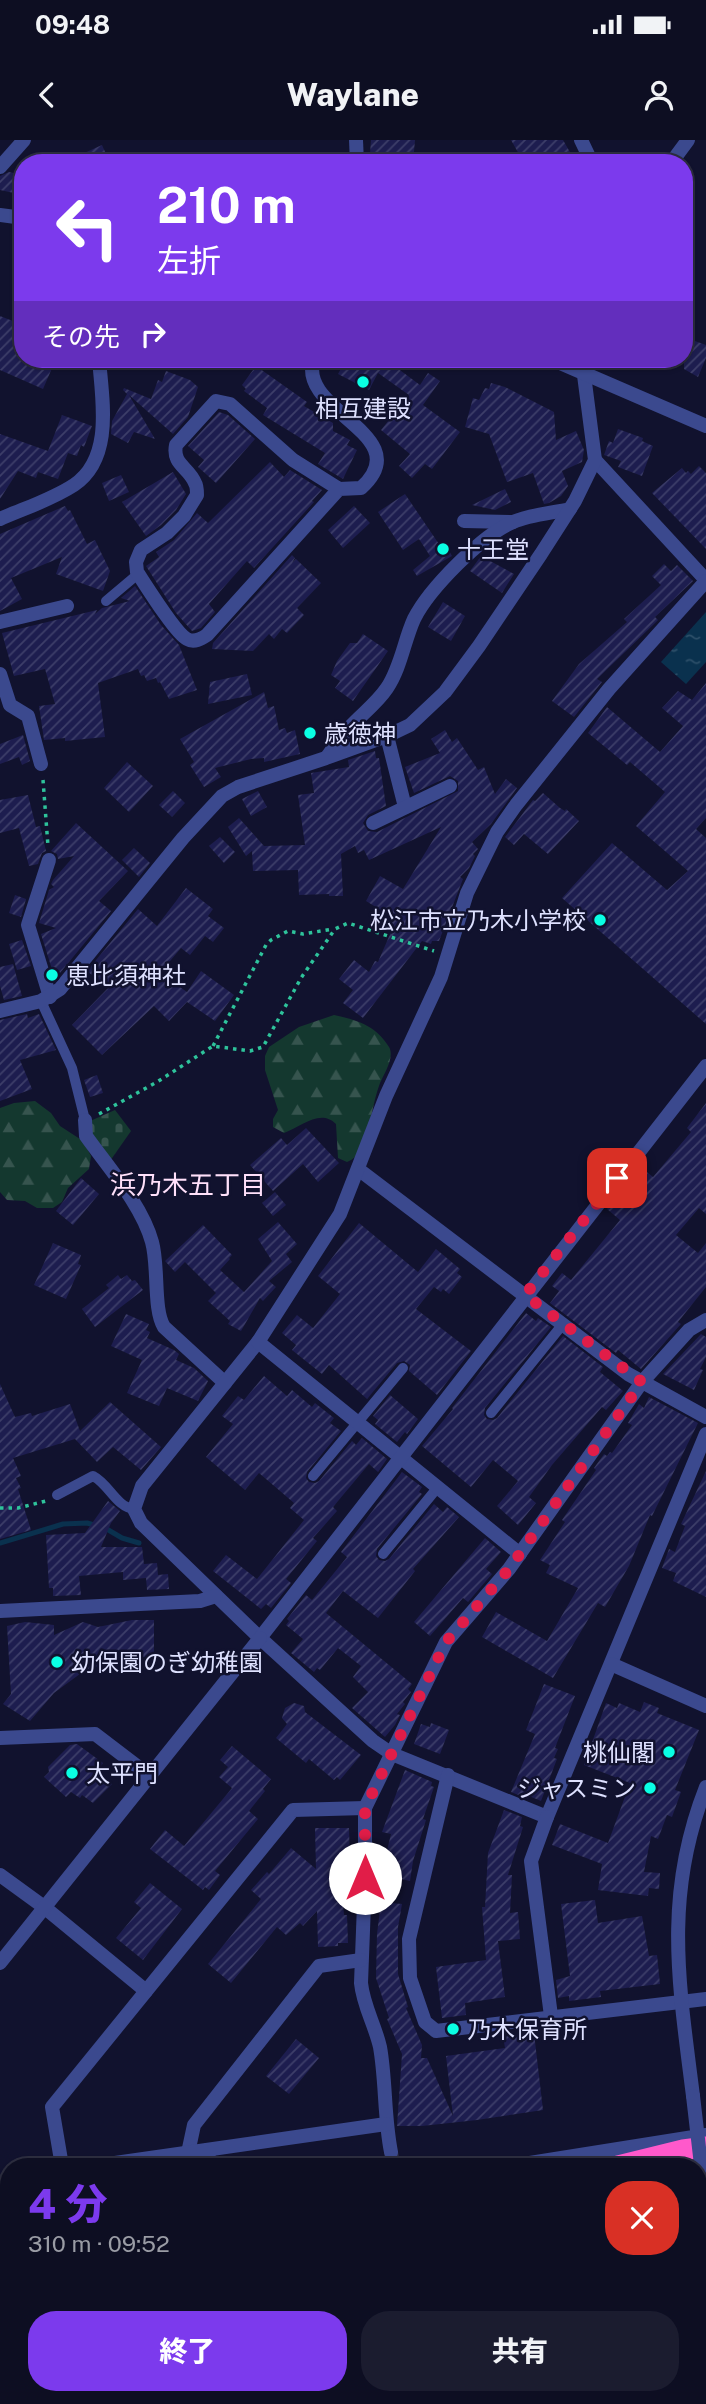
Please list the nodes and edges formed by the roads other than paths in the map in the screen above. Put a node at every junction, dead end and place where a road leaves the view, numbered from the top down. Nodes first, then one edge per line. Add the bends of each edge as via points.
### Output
1 (24, 140) edge
2 (0, 167) edge
3 (100, 368) edge
4 (312, 368) edge
5 (570, 368) edge
6 (585, 368) edge
7 (584, 375) junction
8 (706, 426) edge
9 (595, 460) junction
10 (339, 489) junction
11 (570, 509) junction
12 (1, 518) edge
13 (464, 521) dead end
14 (513, 522) junction
15 (138, 574) junction
16 (706, 580) edge
17 (106, 601) dead end
18 (67, 607) dead end
19 (0, 622) edge
20 (0, 674) edge
21 (5, 708) edge
22 (387, 736) junction
23 (327, 758) junction
24 (41, 764) road end
25 (450, 786) dead end
26 (405, 807) junction
27 (373, 823) dead end
28 (49, 860) road end
29 (45, 999) junction
30 (0, 1011) edge
31 (706, 1066) edge
32 (85, 1120) joint
33 (358, 1169) junction
34 (525, 1295) junction
35 (706, 1320) edge
36 (563, 1324) junction
37 (258, 1342) junction
38 (403, 1368) dead end
39 (642, 1382) junction
40 (225, 1383) junction
41 (491, 1413) dead end
42 (706, 1417) edge
43 (358, 1422) junction
44 (706, 1434) edge
45 (401, 1456) junction
46 (313, 1476) dead end
47 (438, 1487) junction
48 (57, 1495) road end
49 (134, 1509) junction
50 (520, 1554) junction
51 (383, 1555) dead end
52 (216, 1596) junction
53 (0, 1611) edge
54 (260, 1638) junction
55 (611, 1664) junction
56 (706, 1706) edge
57 (0, 1738) edge
58 (392, 1754) junction
59 (447, 1775) junction
60 (150, 1776) junction
61 (706, 1787) edge
62 (365, 1808) junction
63 (547, 1817) junction
64 (0, 1875) edge
65 (44, 1907) junction
66 (361, 1960) junction
67 (0, 1963) edge
68 (146, 1990) junction
69 (706, 1999) edge
70 (681, 2002) junction
71 (551, 2016) junction
72 (386, 2124) junction
73 (706, 2135) edge
74 (706, 2147) edge
75 (207, 2150) junction
76 (391, 2152) tunnel mouth
77 (188, 2153) junction
78 (61, 2158) edge
79 (152, 2158) edge
80 (209, 2158) edge
81 (562, 2158) edge
82 (650, 2158) edge
83 (700, 2158) edge

1 - 2 street
3 - 12 street via 104,430 88,470 73,486
4 - 10 street via 323,396 375,448 378,461 373,478 361,488
5 - 7 street
6 - 7 street
7 - 8 street
7 - 9 street
9 - 11 street
9 - 16 street
10 - 15 street via 200,639 181,636
10 - 15 street via 293,460 230,404 216,401 176,445 178,463 195,481 197,495 167,533 141,550
11 - 14 street
11 - 22 street via 445,692 410,725
13 - 14 street
14 - 23 street via 464,558 423,604 387,687
15 - 17 lane
16 - 33 street via 610,688 498,832 467,893 432,998
18 - 19 street
20 - 21 street
21 - 24 street via 28,716
22 - 23 street
22 - 26 street
23 - 29 street via 222,796 67,982
25 - 26 street
26 - 27 street
28 - 29 street via 28,925
29 - 30 street
29 - 32 lane via 72,1068
31 - 34 street
32 - 40 street via 86,1136 142,1217 151,1240 157,1264 159,1319
33 - 34 street
33 - 37 street via 340,1214
34 - 36 street
34 - 45 street
35 - 39 street via 689,1330
36 - 39 street
36 - 41 lane
37 - 40 street
37 - 43 street
38 - 43 lane
39 - 42 street
39 - 50 street
40 - 49 street via 142,1486
43 - 45 street
43 - 46 lane
44 - 55 street
45 - 47 street
45 - 54 street
47 - 50 street
47 - 51 lane
48 - 49 lane via 93,1476 124,1507
49 - 52 street via 141,1523
50 - 58 street via 446,1642
52 - 53 street via 200,1601
52 - 54 street
54 - 58 street
54 - 60 street
55 - 56 street
55 - 63 street
57 - 60 street via 95,1734
58 - 59 street
58 - 62 street
59 - 63 street
59 - 71 street via 409,1939 410,1978 425,2022 436,2031
60 - 65 street
61 - 70 street via 694,1818 680,1885
62 - 66 street
62 - 68 street via 293,1810
63 - 71 street via 531,1861
64 - 65 street
65 - 67 street
65 - 68 street
66 - 72 street via 363,1997 380,2047
66 - 77 street via 320,1966 194,2125
68 - 78 street via 52,2107
69 - 70 street
70 - 71 street
70 - 83 street, bridge
72 - 75 street
72 - 76 street
73 - 81 street
74 - 82 highway
75 - 77 street
75 - 80 street
77 - 79 street

